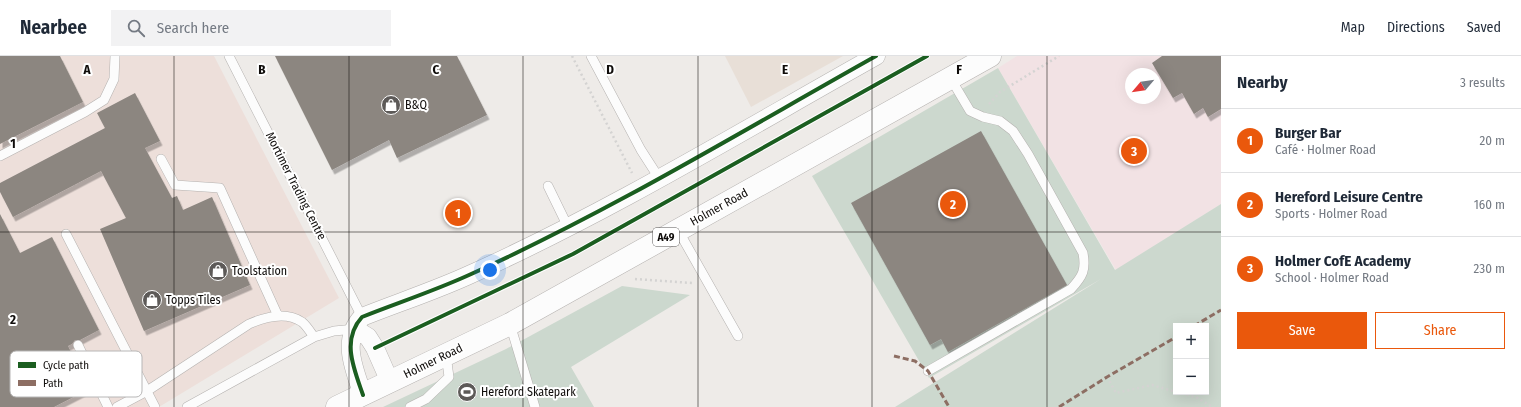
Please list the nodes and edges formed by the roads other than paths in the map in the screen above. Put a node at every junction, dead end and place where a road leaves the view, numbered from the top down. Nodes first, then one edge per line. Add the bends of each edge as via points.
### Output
1 (115, 56) edge
2 (229, 56) edge
3 (591, 56) edge
4 (876, 56) edge
5 (990, 56) edge
6 (951, 78) junction
7 (0, 156) edge
8 (161, 159) dead end
9 (659, 178) junction
10 (548, 186) dead end
11 (568, 227) junction
12 (678, 230) junction
13 (66, 234) dead end
14 (278, 316) junction
15 (358, 323) junction
16 (510, 324) junction
17 (738, 336) dead end
18 (314, 338) junction
19 (78, 345) dead end
20 (81, 351) edge
21 (126, 351) edge
22 (446, 356) junction
23 (928, 371) dead end
24 (142, 381) edge
25 (390, 382) junction
26 (147, 391) junction
27 (142, 394) edge
28 (363, 395) junction
29 (103, 397) edge
30 (136, 397) edge
31 (108, 407) edge
32 (117, 407) edge
33 (155, 407) edge
34 (187, 407) edge
35 (337, 407) edge
36 (410, 407) edge
37 (535, 407) edge

1 - 7 lane via 114,79 104,100
2 - 15 lane, Mortimer Trading Centre
3 - 9 lane via 641,150
4 - 9 street
5 - 6 highway, Holmer Road / A49
6 - 12 highway, Holmer Road / A49
6 - 23 lane via 970,111 1000,121 1013,131 1083,253 1085,265 1081,278 1071,289
8 - 14 lane via 175,185 220,188
9 - 11 street
10 - 11 lane
11 - 15 street via 468,276
12 - 16 highway, Holmer Road / A49
12 - 17 lane
13 - 21 lane
14 - 18 lane via 294,318 304,323
14 - 26 lane via 249,324
15 - 18 lane
15 - 25 street via 375,348
15 - 28 street via 350,343 350,354
16 - 22 highway, Holmer Road / A49
16 - 37 lane
18 - 34 lane
19 - 20 lane
22 - 25 highway, Holmer Road / A49
22 - 36 lane via 449,377 426,399
24 - 26 lane
25 - 28 highway, Holmer Road / A49
26 - 27 lane
26 - 33 lane
28 - 35 highway, Holmer Road / A49
29 - 31 lane
30 - 32 lane

